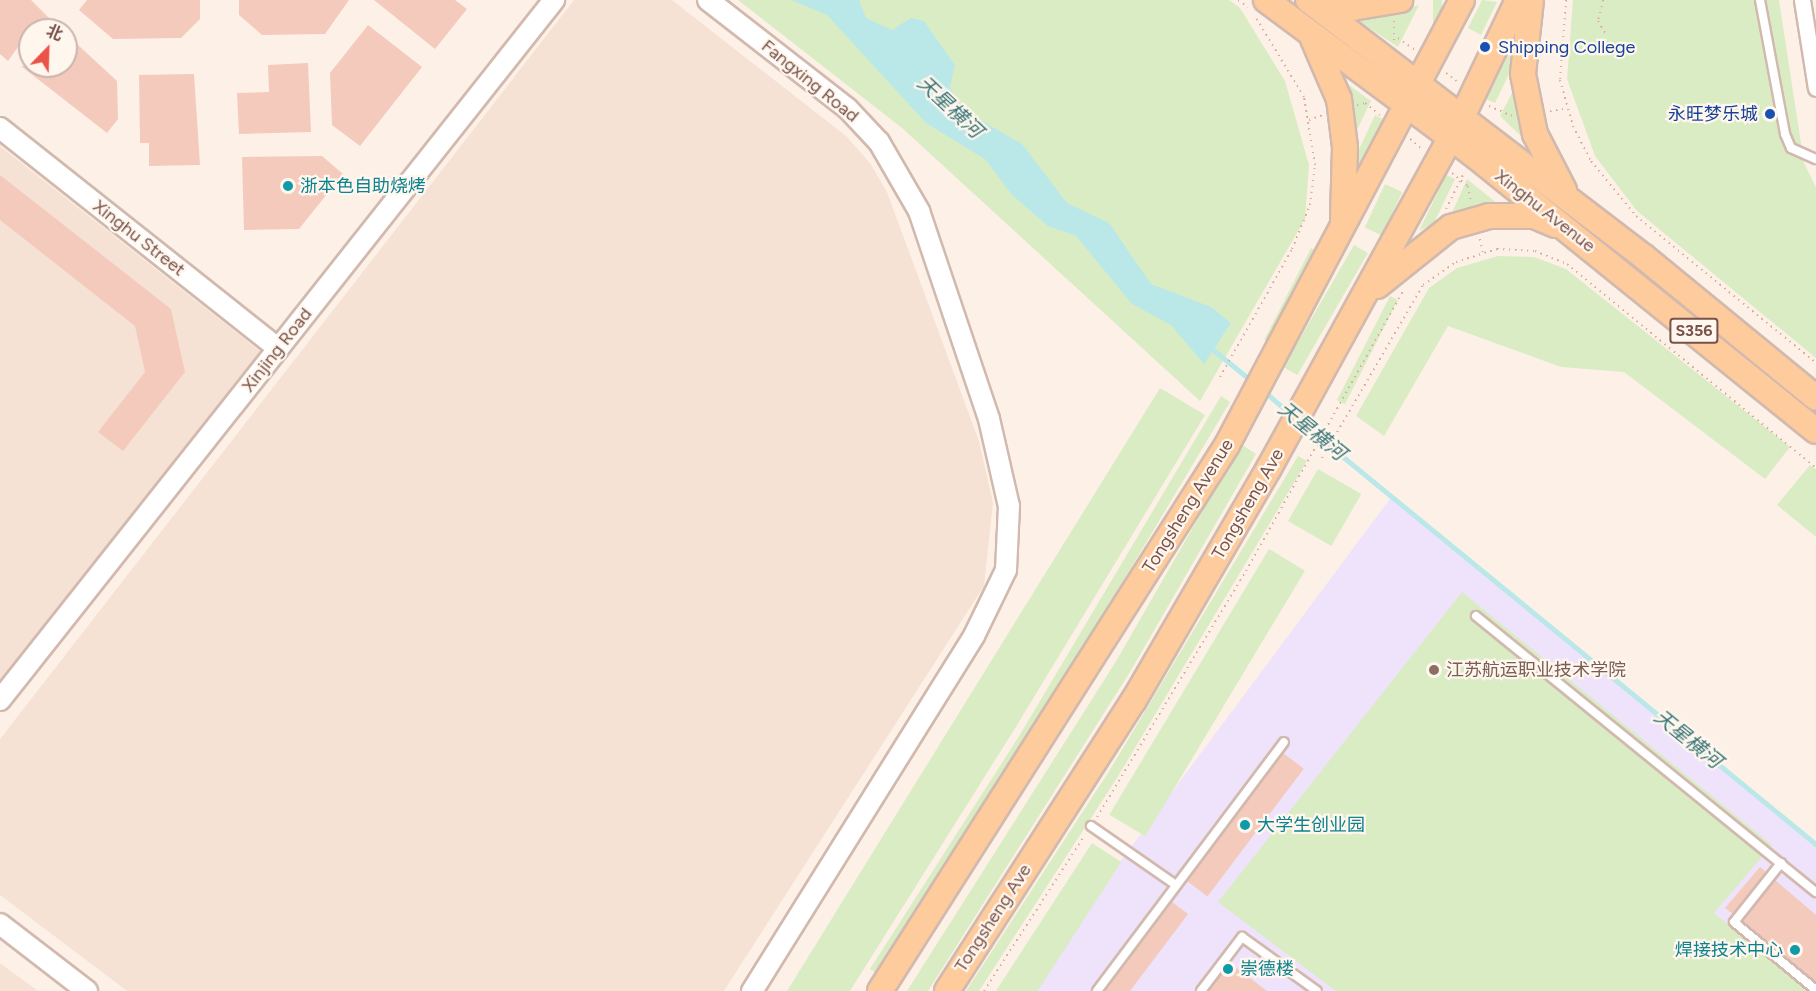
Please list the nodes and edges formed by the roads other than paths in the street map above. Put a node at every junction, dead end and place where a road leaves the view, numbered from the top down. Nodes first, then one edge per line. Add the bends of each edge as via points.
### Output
1 (554, 0) edge
2 (708, 0) edge
3 (1266, 0) edge
4 (1308, 0) edge
5 (1313, 0) edge
6 (1400, 0) edge
7 (1462, 0) edge
8 (1518, 0) edge
9 (1531, 0) edge
10 (1760, 0) edge
11 (1802, 0) edge
12 (1309, 31) junction
13 (1816, 88) edge
14 (1414, 96) junction
15 (0, 128) edge
16 (1456, 128) junction
17 (1816, 159) edge
18 (1578, 222) junction
19 (1342, 231) junction
20 (1362, 299) junction
21 (278, 348) junction
22 (1816, 398) edge
23 (1816, 431) edge
24 (1476, 616) dead end
25 (0, 700) edge
26 (1284, 742) dead end
27 (1091, 826) road end
28 (1781, 863) junction
29 (1176, 885) junction
30 (1816, 892) edge
31 (0, 924) edge
32 (1307, 988) edge
33 (1816, 990) edge
34 (87, 991) edge
35 (752, 991) edge
36 (880, 991) edge
37 (947, 991) edge
38 (1097, 991) edge
39 (1201, 991) edge
40 (1317, 991) edge

1 - 21 street, Xinjing Road
2 - 35 street, Fangxing Road via 848,109 879,142 919,211 963,342 1009,506 1006,570 968,646
3 - 12 main road, Xinghu Avenue / S356
4 - 14 main road, Xinghu Avenue / S356
5 - 6 main road via 1352,8
7 - 14 main road, Tongsheng Avenue
8 - 16 main road, Tongsheng Ave
9 - 18 main road via 1523,74 1535,134
10 - 17 lane via 1785,134 1791,148
11 - 13 street
12 - 14 main road, Xinghu Avenue / S356
12 - 19 main road via 1330,69 1340,110 1346,189
14 - 16 main road, Xinghu Avenue / S356
14 - 19 main road, Tongsheng Avenue
15 - 21 street, Xinghu Street
16 - 18 main road, Xinghu Avenue / S356
16 - 20 main road, Tongsheng Ave
18 - 20 main road via 1534,216 1475,220 1451,227
18 - 22 main road, Xinghu Avenue / S356
18 - 23 main road, Xinghu Avenue / S356
19 - 36 main road, Tongsheng Avenue via 1245,411
20 - 37 main road, Tongsheng Ave via 1134,700
21 - 25 street, Xinjing Road
24 - 28 lane
26 - 29 lane
27 - 29 lane
28 - 30 lane
28 - 33 lane via 1734,922
29 - 38 lane
31 - 34 street
32 - 39 lane via 1242,937
32 - 40 lane

